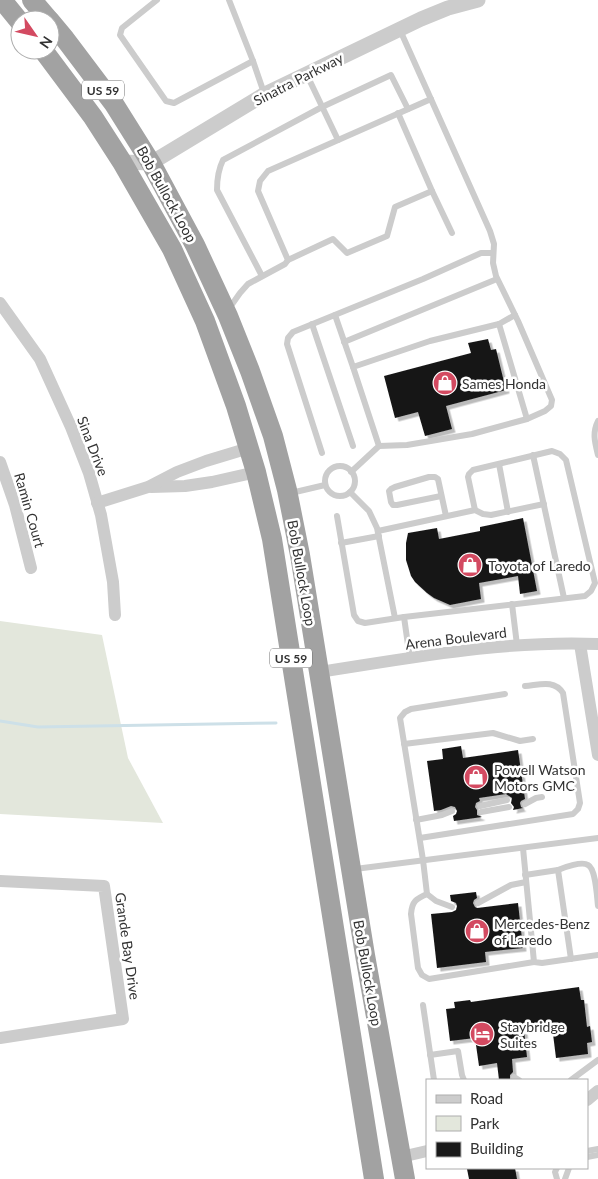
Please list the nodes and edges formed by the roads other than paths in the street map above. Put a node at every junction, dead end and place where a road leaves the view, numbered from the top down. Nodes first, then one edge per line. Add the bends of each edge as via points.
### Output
1 (2, 0) edge
2 (32, 0) edge
3 (157, 0) edge
4 (229, 0) edge
5 (478, 0) edge
6 (10, 10) edge
7 (40, 10) edge
8 (400, 29) junction
9 (60, 33) edge
10 (50, 60) edge
11 (253, 61) junction
12 (307, 74) junction
13 (265, 94) junction
14 (431, 99) junction
15 (322, 107) junction
16 (408, 109) junction
17 (398, 113) junction
18 (338, 140) junction
19 (122, 162) junction
20 (151, 163) junction
21 (432, 190) junction
22 (452, 233) dead end
23 (493, 254) junction
24 (288, 260) junction
25 (262, 276) junction
26 (497, 280) junction
27 (2, 308) edge
28 (227, 312) junction
29 (335, 315) junction
30 (515, 315) junction
31 (312, 324) junction
32 (499, 324) junction
33 (344, 342) junction
34 (353, 366) junction
35 (527, 420) junction
36 (598, 421) edge
37 (353, 446) dead end
38 (379, 446) junction
39 (249, 448) junction
40 (322, 453) dead end
41 (533, 455) junction
42 (598, 455) edge
43 (0, 462) edge
44 (499, 464) junction
45 (256, 472) junction
46 (351, 472) junction
47 (325, 485) junction
48 (148, 487) junction
49 (350, 492) junction
50 (288, 494) junction
51 (442, 496) junction
52 (97, 502) junction
53 (544, 504) junction
54 (475, 510) junction
55 (508, 512) junction
56 (337, 516) dead end
57 (446, 516) junction
58 (378, 533) junction
59 (341, 543) junction
60 (31, 568) dead end
61 (564, 598) junction
62 (512, 604) junction
63 (115, 615) dead end
64 (404, 617) junction
65 (395, 618) junction
66 (580, 644) junction
67 (598, 644) edge
68 (517, 646) junction
69 (410, 658) junction
70 (319, 672) junction
71 (525, 686) dead end
72 (505, 694) dead end
73 (533, 739) dead end
74 (404, 744) junction
75 (598, 755) edge
76 (539, 798) dead end
77 (525, 800) dead end
78 (508, 803) dead end
79 (481, 809) dead end
80 (453, 814) dead end
81 (416, 820) junction
82 (420, 838) junction
83 (598, 838) edge
84 (523, 848) junction
85 (423, 860) junction
86 (351, 869) junction
87 (558, 870) junction
88 (526, 878) junction
89 (0, 881) edge
90 (427, 894) junction
91 (477, 899) dead end
92 (451, 903) dead end
93 (598, 906) edge
94 (598, 955) edge
95 (571, 959) junction
96 (534, 962) junction
97 (422, 1004) dead end
98 (0, 1038) edge
99 (430, 1056) junction
100 (598, 1060) edge
101 (434, 1079) edge
102 (464, 1079) edge
103 (572, 1079) edge
104 (598, 1091) edge
105 (588, 1099) edge
106 (426, 1151) edge
107 (401, 1157) junction
108 (374, 1179) edge
109 (405, 1179) edge

1 - 6 highway
2 - 7 highway, Bob Bullock Loop / US 59
3 - 11 lane via 122,28 120,35 166,100 174,103
4 - 11 lane
5 - 8 street, Sinatra Parkway via 448,8
8 - 12 street, Sinatra Parkway
8 - 14 lane
9 - 20 highway, Bob Bullock Loop / US 59 via 114,104
10 - 19 highway, Bob Bullock Loop / US 59
11 - 13 lane
12 - 13 street, Sinatra Parkway
12 - 15 lane
13 - 20 street, Sinatra Parkway
14 - 16 lane
14 - 23 lane via 490,231
15 - 16 lane via 391,75
15 - 18 lane
15 - 25 lane via 223,160 219,168 218,190
16 - 17 lane
17 - 18 lane
17 - 21 lane
18 - 24 lane via 268,171 260,181 258,191
19 - 20 street
19 - 39 highway, Bob Bullock Loop / US 59 via 172,250 205,321
20 - 28 highway, Bob Bullock Loop / US 59
21 - 22 lane
21 - 24 lane via 395,207 387,236 347,253 333,239
23 - 26 lane
23 - 29 lane via 481,253
24 - 25 lane
25 - 28 lane via 244,288
26 - 30 lane
26 - 33 lane
27 - 52 street, Sina Drive via 40,359 71,427
28 - 50 highway, Bob Bullock Loop / US 59 via 269,427
29 - 31 lane
29 - 33 lane
30 - 32 lane
30 - 35 lane via 552,400 546,411
31 - 37 lane
31 - 40 lane via 293,332 287,344
32 - 34 lane via 430,341
32 - 35 lane
33 - 34 lane
34 - 38 lane
35 - 38 lane via 472,434 407,445
36 - 42 lane via 594,429
38 - 46 lane
39 - 45 highway, Bob Bullock Loop / US 59
39 - 48 street via 176,472
41 - 44 lane
41 - 53 lane
41 - 61 lane via 552,451 566,460 595,583 584,596
43 - 60 street, Ramin Court
44 - 54 lane via 472,470 469,474
44 - 55 lane
45 - 48 street via 185,486
45 - 108 highway, Bob Bullock Loop / US 59 via 272,539
46 - 47 lane via 341,466 332,468 325,476
46 - 49 lane via 355,480
47 - 49 lane via 334,496
47 - 50 lane
48 - 52 street
49 - 58 lane via 369,511
50 - 70 highway, Bob Bullock Loop / US 59
51 - 51 lane via 435,477 389,491 393,505
51 - 57 lane
52 - 63 street, Sina Drive via 113,582
53 - 55 lane
53 - 61 lane
54 - 55 lane via 491,516
54 - 57 lane
56 - 59 lane
57 - 58 lane
58 - 59 lane
58 - 65 lane
59 - 65 lane via 354,615 358,621 365,623
61 - 62 lane
62 - 64 lane
62 - 68 lane
64 - 65 lane
64 - 69 lane
66 - 67 street, Arena Boulevard
66 - 68 street, Arena Boulevard
66 - 75 street
68 - 69 street, Arena Boulevard
69 - 70 street, Arena Boulevard
70 - 86 highway, Bob Bullock Loop / US 59
71 - 82 lane via 552,684 563,694 580,803 578,809 572,814
72 - 74 lane via 405,712 400,718
73 - 74 lane via 520,741 493,733
74 - 81 lane
76 - 77 lane
78 - 79 lane
80 - 81 lane
81 - 82 lane
82 - 85 lane
83 - 84 lane
84 - 85 lane
84 - 88 lane
85 - 86 lane
85 - 90 lane
86 - 107 highway, Bob Bullock Loop / US 59
87 - 88 lane
87 - 93 lane via 586,863 590,866
87 - 95 lane
88 - 91 lane
88 - 96 lane
89 - 98 street, Grande Bay Drive via 104,886 123,1019
90 - 92 lane via 436,901
90 - 96 lane via 416,899 411,907 418,968 422,975 429,979
94 - 95 lane
95 - 96 lane
97 - 99 lane
99 - 101 lane
99 - 102 lane via 458,1051
100 - 103 lane
104 - 105 street
106 - 107 street
107 - 109 highway, Bob Bullock Loop / US 59

